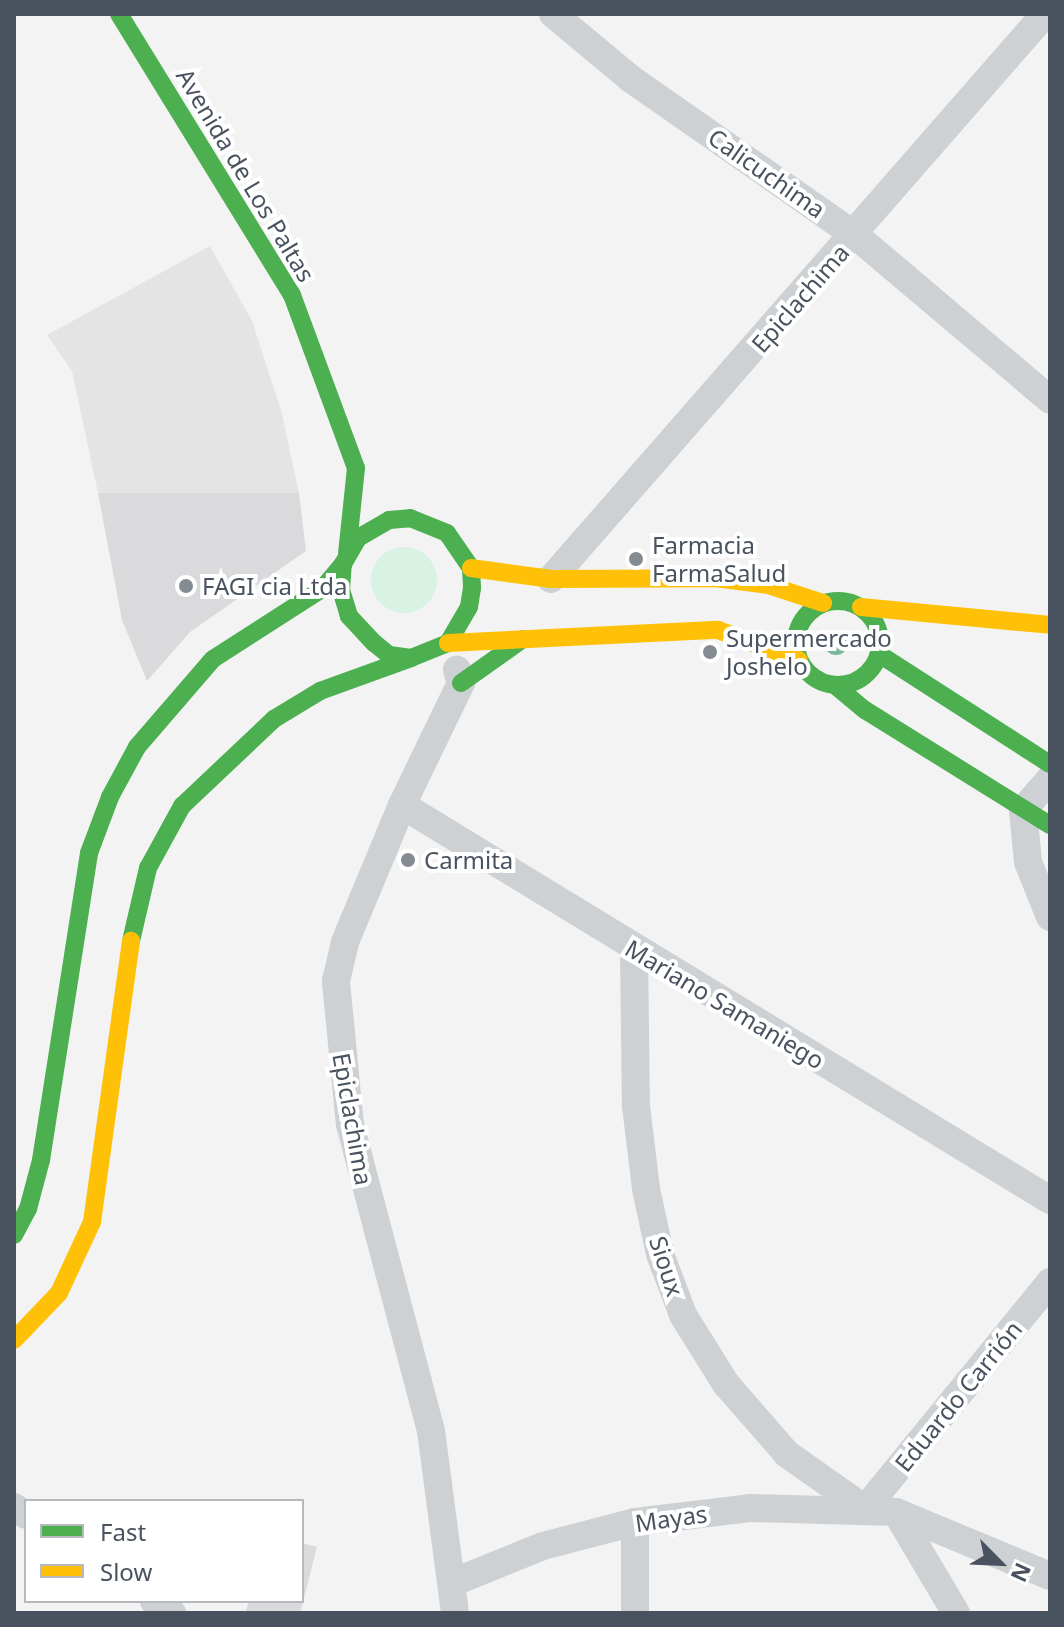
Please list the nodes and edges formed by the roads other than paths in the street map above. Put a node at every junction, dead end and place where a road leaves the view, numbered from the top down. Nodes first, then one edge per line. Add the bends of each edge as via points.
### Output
1 (119, 14) edge
2 (553, 14) edge
3 (1045, 14) edge
4 (855, 235) junction
5 (1050, 400) edge
6 (356, 468) junction
7 (380, 507) junction
8 (345, 558) junction
9 (471, 568) junction
10 (551, 579) junction
11 (823, 603) junction
12 (861, 607) junction
13 (917, 612) junction
14 (1050, 625) edge
15 (523, 639) junction
16 (448, 643) junction
17 (880, 648) junction
18 (411, 658) junction
19 (799, 660) junction
20 (461, 683) junction
21 (836, 686) junction
22 (1050, 764) edge
23 (1050, 779) edge
24 (402, 805) junction
25 (1023, 810) junction
26 (1050, 825) edge
27 (1050, 917) edge
28 (634, 949) junction
29 (1050, 1200) edge
30 (14, 1235) edge
31 (1050, 1282) edge
32 (14, 1340) edge
33 (865, 1509) junction
34 (896, 1512) junction
35 (635, 1522) junction
36 (1050, 1576) edge
37 (454, 1582) junction
38 (455, 1613) edge
39 (635, 1613) edge
40 (956, 1613) edge

1 - 6 main road, Avenida de Los Paltas via 292,295
2 - 4 street, Calicuchima via 631,79
3 - 4 street, Epiclachima
4 - 5 street, Calicuchima
4 - 10 street, Epiclachima
6 - 7 main road
6 - 8 main road, Avenida de Los Paltas
7 - 8 main road
7 - 9 main road via 430,522 447,533
8 - 18 main road via 341,590 349,616 389,655
8 - 30 main road via 322,589 213,659 137,747 110,797 89,853 41,1160 28,1209
9 - 10 main road
9 - 16 main road via 469,607
10 - 11 main road via 715,578 768,585
11 - 12 main road
11 - 19 main road via 802,619 797,632
12 - 13 main road
12 - 17 main road via 878,628
13 - 14 main road
13 - 17 main road
15 - 16 main road
15 - 19 main road via 718,630
15 - 20 main road
16 - 18 main road
16 - 20 street
17 - 21 main road via 863,678
17 - 22 main road
18 - 32 main road via 320,691 274,719 182,806 148,868 129,949 92,1222 59,1293
19 - 21 main road via 820,682
20 - 24 street, Epiclachima
21 - 25 main road
23 - 25 street
24 - 28 street, Mariano Samaniego
24 - 37 street, Epiclachima via 345,942 336,1012 350,1125 431,1431
25 - 26 main road
25 - 27 street via 1028,862
28 - 29 street, Mariano Samaniego
28 - 33 street, Sioux via 636,1106 646,1189 683,1315 726,1384 787,1454
31 - 33 street, Eduardo Carrión
33 - 34 street, Mayas
33 - 35 street, Mayas via 750,1508
34 - 36 street, Mayas
34 - 40 street
35 - 37 street, Mayas via 543,1546
35 - 39 street
37 - 38 street, Epiclachima

